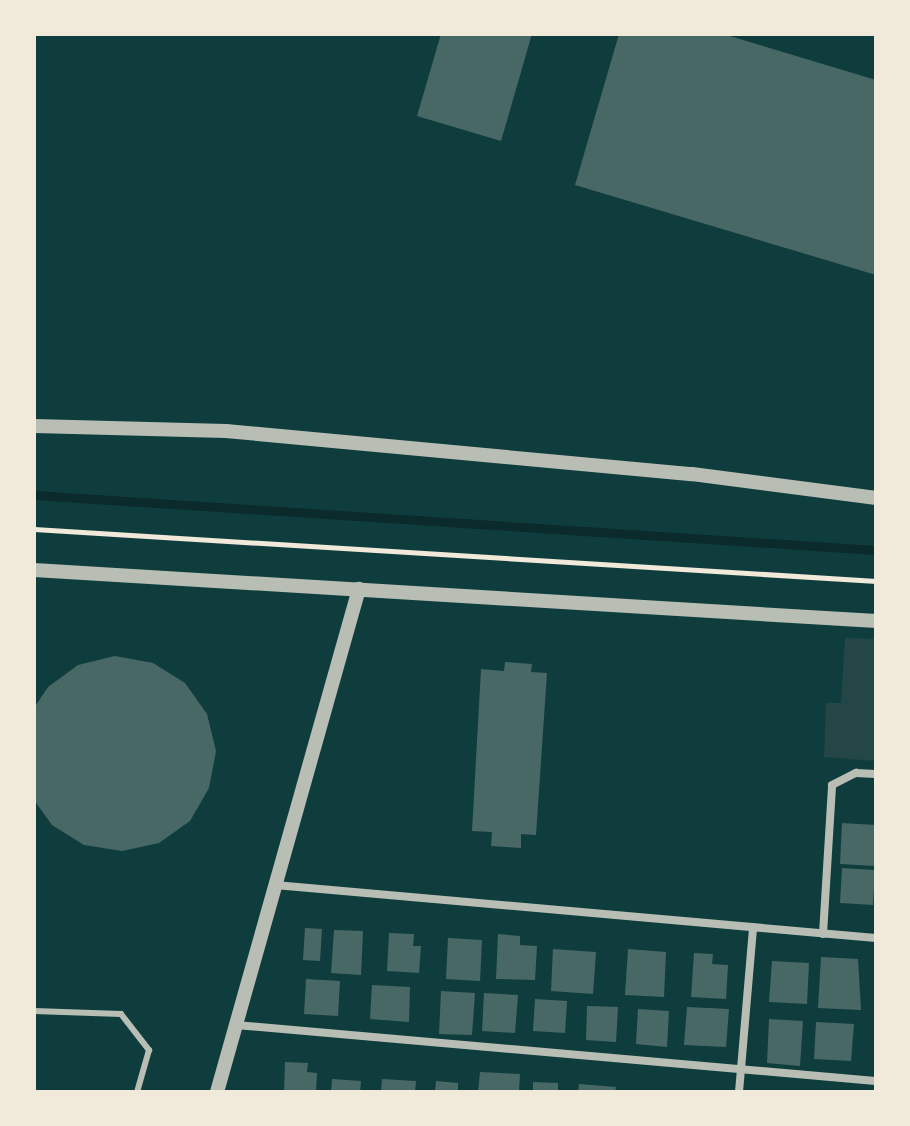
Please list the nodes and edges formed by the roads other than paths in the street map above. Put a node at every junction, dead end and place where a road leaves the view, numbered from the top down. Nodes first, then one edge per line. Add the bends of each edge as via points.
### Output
1 (34, 426) edge
2 (876, 498) edge
3 (34, 570) edge
4 (359, 589) junction
5 (876, 621) edge
6 (876, 774) edge
7 (275, 885) junction
8 (753, 928) junction
9 (823, 934) junction
10 (876, 938) edge
11 (34, 1011) edge
12 (236, 1025) junction
13 (741, 1070) junction
14 (876, 1081) edge
15 (137, 1092) edge
16 (217, 1092) edge
17 (739, 1092) edge

1 - 2 street via 241,433 692,474
3 - 4 street
4 - 5 street
4 - 7 street
6 - 9 street via 856,773 832,785
7 - 8 street
7 - 12 street
8 - 9 street
8 - 13 street
9 - 10 street
11 - 15 lane via 121,1014 149,1050
12 - 13 street
12 - 16 street
13 - 14 street
13 - 17 street

